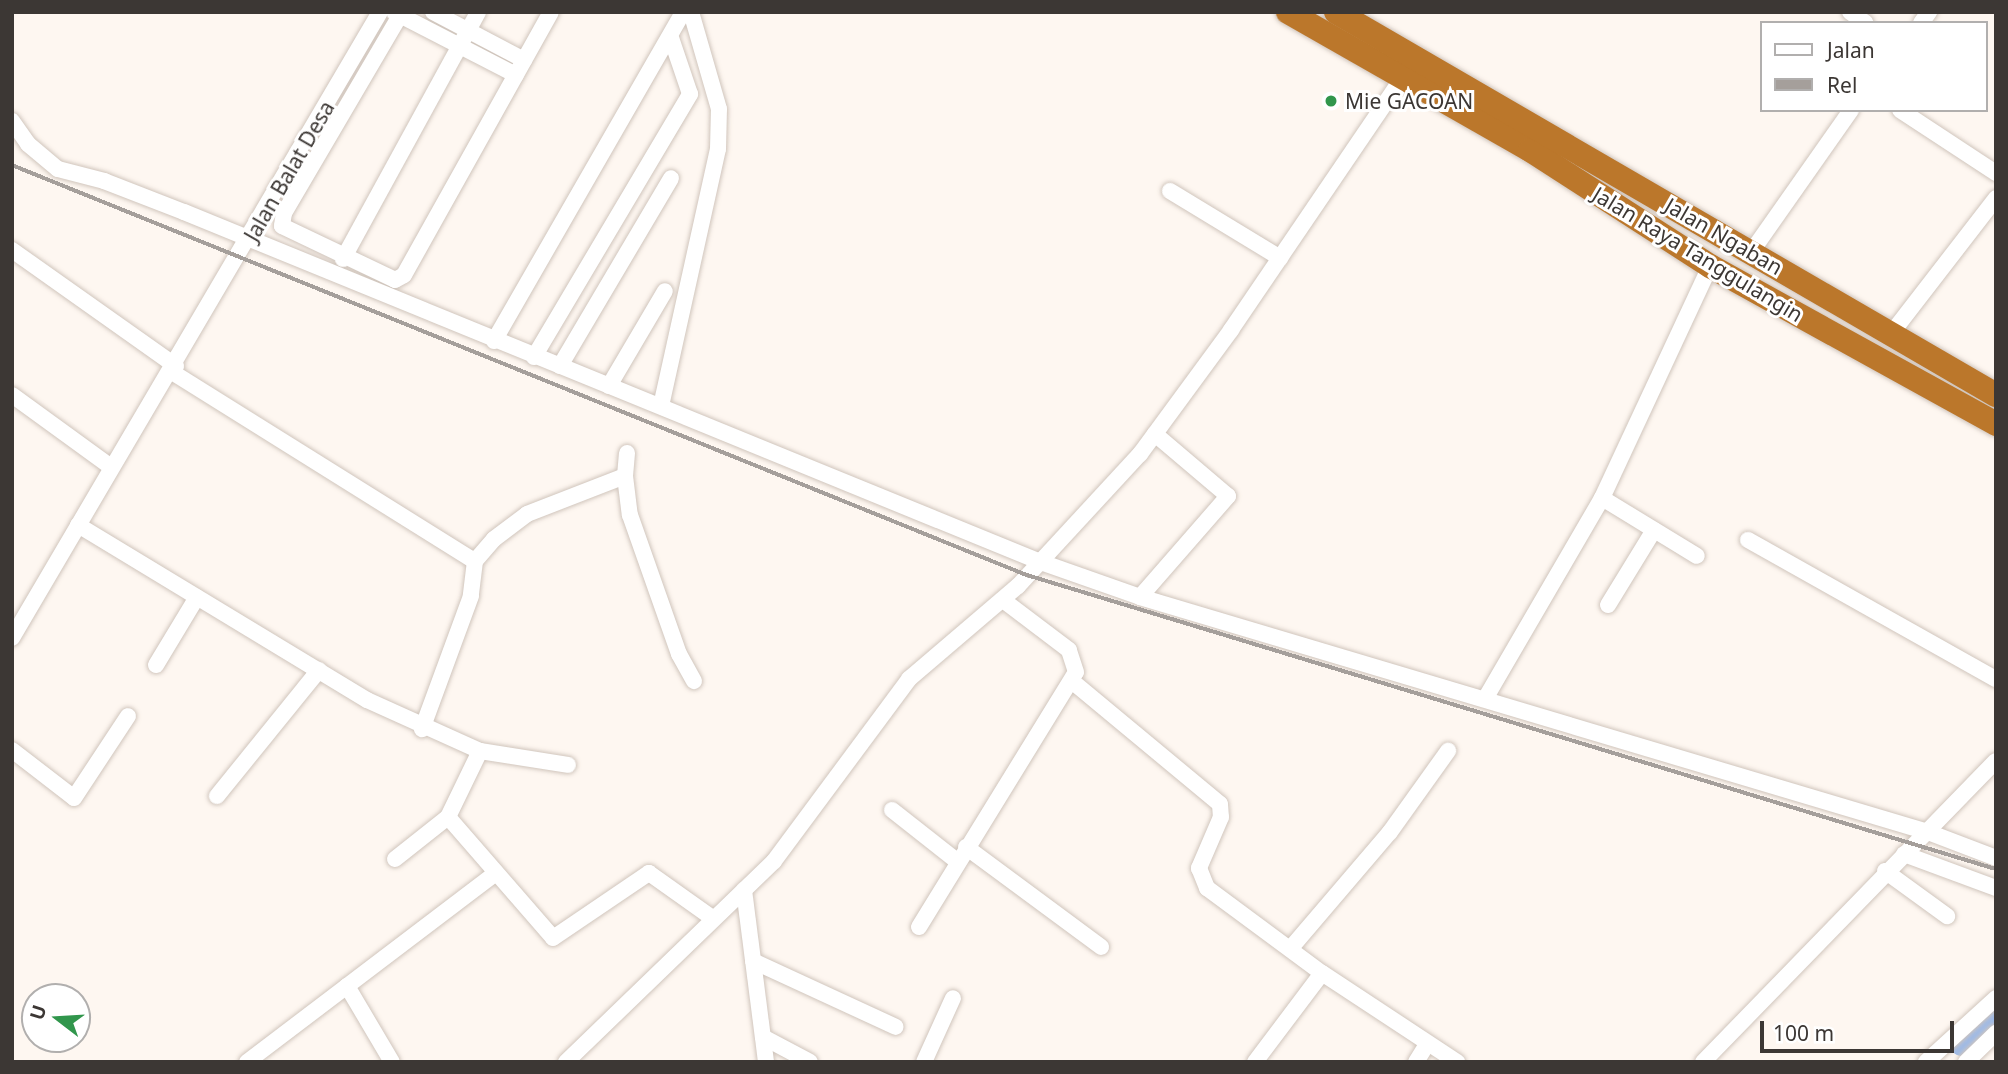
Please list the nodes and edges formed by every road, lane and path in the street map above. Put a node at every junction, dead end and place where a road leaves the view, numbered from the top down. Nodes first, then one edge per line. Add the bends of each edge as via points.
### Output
1 (380, 12) edge
2 (433, 12) edge
3 (478, 12) edge
4 (551, 12) edge
5 (691, 12) edge
6 (1288, 12) edge
7 (1336, 12) edge
8 (399, 13) edge
9 (683, 13) edge
10 (469, 30) junction
11 (673, 33) junction
12 (461, 48) junction
13 (524, 60) junction
14 (1410, 68) junction
15 (516, 75) junction
16 (1850, 112) edge
17 (1903, 112) edge
18 (12, 121) edge
19 (1996, 173) edge
20 (671, 178) dead end
21 (1170, 191) dead end
22 (1996, 198) edge
23 (249, 240) junction
24 (12, 250) edge
25 (1752, 251) junction
26 (1280, 258) junction
27 (343, 259) junction
28 (1710, 266) junction
29 (664, 291) dead end
30 (1891, 334) junction
31 (494, 341) junction
32 (534, 357) junction
33 (560, 366) junction
34 (174, 369) junction
35 (609, 386) junction
36 (12, 395) edge
37 (1996, 395) edge
38 (660, 406) junction
39 (1996, 424) edge
40 (1155, 434) junction
41 (627, 453) dead end
42 (111, 467) junction
43 (620, 478) junction
44 (1602, 498) junction
45 (78, 525) junction
46 (1654, 530) junction
47 (1748, 540) dead end
48 (1697, 556) dead end
49 (475, 561) junction
50 (1038, 561) junction
51 (197, 597) junction
52 (1140, 597) junction
53 (1003, 600) junction
54 (1608, 605) dead end
55 (12, 638) edge
56 (156, 665) dead end
57 (319, 670) junction
58 (1996, 679) edge
59 (694, 681) dead end
60 (1073, 682) junction
61 (1485, 699) junction
62 (128, 716) dead end
63 (422, 729) junction
64 (12, 750) edge
65 (1448, 751) dead end
66 (478, 758) junction
67 (1996, 761) edge
68 (568, 765) dead end
69 (217, 796) dead end
70 (892, 810) dead end
71 (449, 817) junction
72 (1928, 832) junction
73 (1904, 854) junction
74 (962, 855) junction
75 (1996, 858) edge
76 (395, 859) dead end
77 (1885, 871) junction
78 (495, 874) junction
79 (1996, 888) edge
80 (740, 893) junction
81 (716, 913) junction
82 (1947, 916) dead end
83 (919, 927) dead end
84 (1101, 947) dead end
85 (1290, 949) junction
86 (753, 961) junction
87 (1321, 972) junction
88 (347, 986) junction
89 (953, 998) dead end
90 (1996, 998) edge
91 (896, 1027) dead end
92 (1996, 1033) edge
93 (763, 1037) junction
94 (1427, 1043) junction
95 (247, 1062) edge
96 (392, 1062) edge
97 (566, 1062) edge
98 (766, 1062) edge
99 (810, 1062) edge
100 (924, 1062) edge
101 (1255, 1062) edge
102 (1416, 1062) edge
103 (1457, 1062) edge
104 (1703, 1062) edge
105 (1926, 1062) edge
106 (1965, 1062) edge

1 - 23 street, Jalan Balat Desa
2 - 10 street
3 - 10 street
4 - 13 street
5 - 38 street via 719,109 718,149
6 - 14 highway
7 - 14 highway
8 - 12 street
8 - 27 street via 283,219 284,230
9 - 11 street
10 - 12 street
10 - 13 street
11 - 31 street
11 - 32 street via 690,94
12 - 15 street
12 - 27 street
13 - 15 street
14 - 25 highway, Jalan Ngaban
14 - 26 street
14 - 28 highway, Jalan Raya Tanggulangin
15 - 27 street via 402,277 392,279
16 - 25 street
17 - 19 street
18 - 23 street via 28,144 58,169 104,181
20 - 33 street
21 - 26 street
22 - 30 street
23 - 31 street
23 - 34 street, Jalan Balat Desa
24 - 34 street
25 - 30 highway, Jalan Ngaban
26 - 40 street
28 - 39 highway, Jalan Raya Tanggulangin
28 - 44 street
29 - 35 street
30 - 37 highway, Jalan Ngaban
31 - 32 street
32 - 33 street
33 - 35 street
34 - 42 street, Jalan Balat Desa
34 - 49 street
35 - 38 street
36 - 42 street
38 - 50 street
40 - 50 street via 1095,505
40 - 52 street via 1228,496
41 - 43 street
42 - 45 street, Jalan Balat Desa
43 - 49 street via 527,514 494,539
43 - 59 street via 679,654
44 - 46 street
44 - 61 street
45 - 51 street
45 - 55 street, Jalan Balat Desa
46 - 48 street
46 - 54 street
47 - 58 street
49 - 63 street via 471,596
50 - 52 street
50 - 53 street
51 - 56 street
51 - 57 street
52 - 61 street
53 - 60 street via 1069,650 1076,664
53 - 80 street via 909,679 786,848
57 - 63 street
57 - 69 street
60 - 74 street
60 - 85 street via 1220,804 1222,817 1202,856 1201,879 1220,900
61 - 72 street
62 - 64 street via 74,797
63 - 66 street
65 - 85 street via 1390,832
66 - 68 street
66 - 71 street
67 - 72 street
70 - 74 street
71 - 76 street
71 - 78 street
72 - 73 street
72 - 75 street
73 - 77 street
73 - 79 street
74 - 83 street
74 - 84 street
77 - 82 street
77 - 104 street
78 - 81 street via 553,938 649,873
78 - 88 street
80 - 81 street
80 - 86 street
81 - 97 street
85 - 87 street
86 - 91 street
86 - 93 street
87 - 94 street
87 - 101 street
88 - 95 street
88 - 96 street
89 - 100 street
90 - 105 street
92 - 106 street
93 - 98 street
93 - 99 street
94 - 102 street
94 - 103 street

